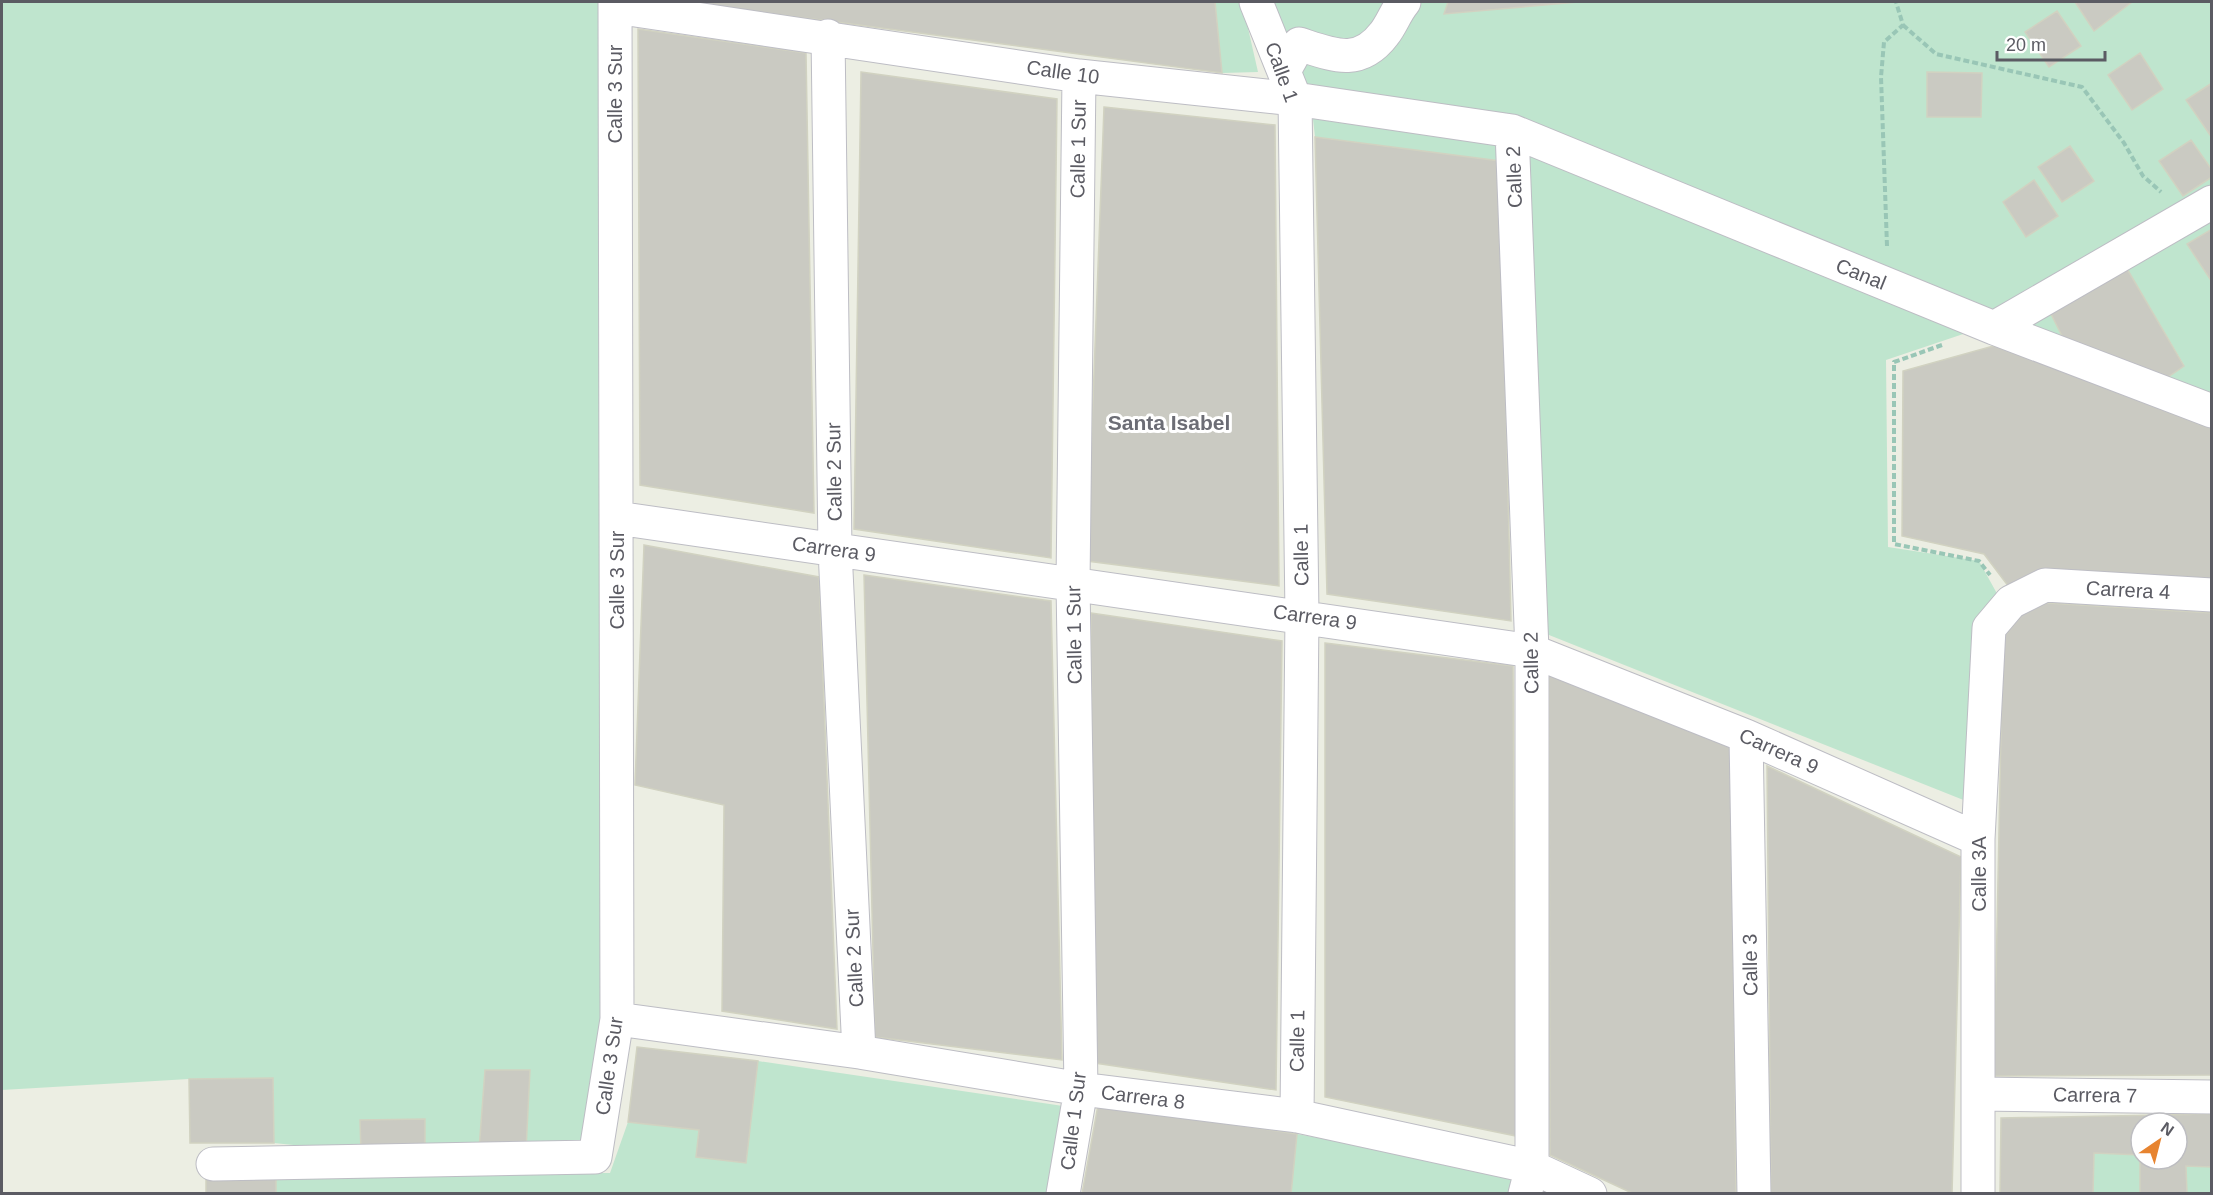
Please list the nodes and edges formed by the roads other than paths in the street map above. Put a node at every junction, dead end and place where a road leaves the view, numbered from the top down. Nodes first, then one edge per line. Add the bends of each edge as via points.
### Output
1 (1256, 2) edge
2 (1404, 2) edge
3 (615, 4) edge
4 (828, 36) junction
5 (1079, 76) junction
6 (1289, 85) junction
7 (1512, 131) junction
8 (2199, 209) edge
9 (1994, 328) junction
10 (2211, 411) edge
11 (617, 518) junction
12 (835, 550) junction
13 (1072, 583) junction
14 (2045, 585) joint
15 (2211, 595) edge
16 (1302, 615) junction
17 (1532, 651) junction
18 (1746, 736) junction
19 (1978, 839) junction
20 (617, 1019) junction
21 (859, 1052) junction
22 (1081, 1089) junction
23 (1979, 1094) junction
24 (2211, 1097) edge
25 (1297, 1116) junction
26 (213, 1164) dead end
27 (1529, 1180) edge
28 (1063, 1194) edge
29 (1590, 1194) edge
30 (1754, 1194) edge
31 (1978, 1194) edge

1 - 6 street, Calle 1
2 - 6 street via 1386,33 1357,56 1332,55 1299,44
3 - 4 street, Calle 10
3 - 11 street, Calle 3 Sur
4 - 5 street, Calle 10
4 - 12 street, Calle 2 Sur
5 - 6 street, Calle 10
5 - 13 street, Calle 1 Sur
6 - 7 street, Calle 10
6 - 16 street, Calle 1
7 - 9 street, Canal
7 - 17 street, Calle 2
8 - 9 street
9 - 10 street, Canal
11 - 12 street, Carrera 9
11 - 20 street, Calle 3 Sur
12 - 13 street, Carrera 9
12 - 21 street, Calle 2 Sur
13 - 16 street, Carrera 9
13 - 22 street, Calle 1 Sur
14 - 15 street, Carrera 4
14 - 19 street, Calle 3A via 2011,602 1989,628
16 - 17 street, Carrera 9
16 - 25 street, Calle 1
17 - 18 street, Carrera 9
17 - 27 street, Calle 2
18 - 19 street, Carrera 9
18 - 30 street, Calle 3
19 - 23 street, Calle 3A
20 - 21 street, Carrera 8
20 - 26 street, Calle 3 Sur via 595,1157
21 - 22 street, Carrera 8
22 - 25 street, Carrera 8
22 - 28 street, Calle 1 Sur
23 - 24 street, Carrera 7
23 - 31 street, Calle 3A
25 - 27 street, Carrera 8
27 - 29 street, Carrera 8

